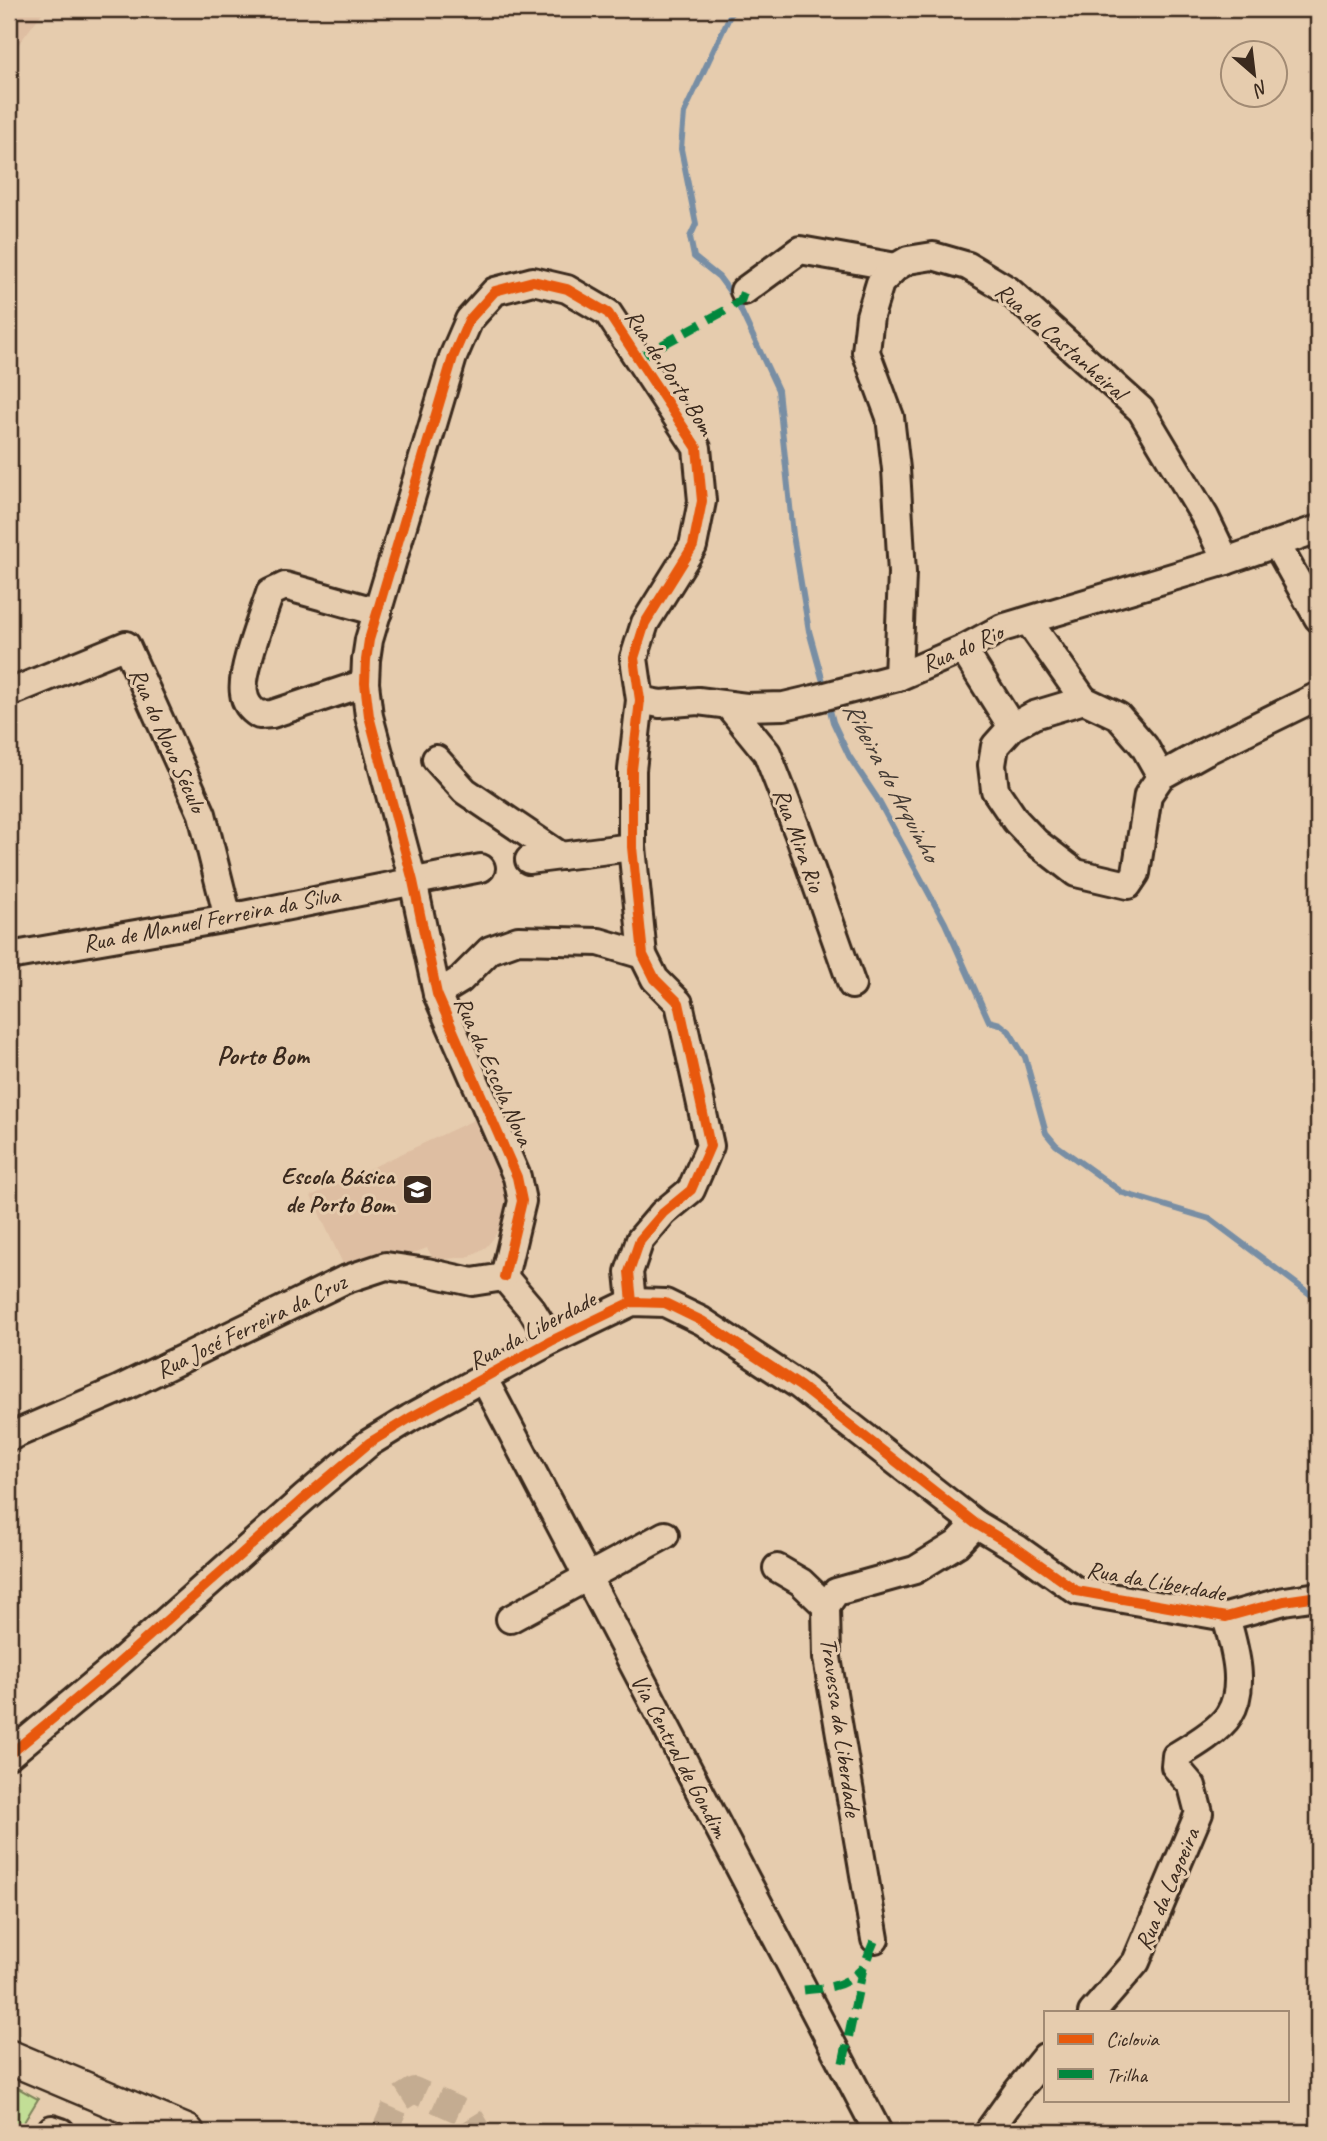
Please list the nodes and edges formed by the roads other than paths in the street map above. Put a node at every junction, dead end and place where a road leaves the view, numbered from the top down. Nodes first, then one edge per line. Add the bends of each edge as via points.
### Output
1 (896, 267) junction
2 (744, 291) dead end
3 (1318, 529) edge
4 (1277, 545) junction
5 (1226, 561) junction
6 (378, 612) junction
7 (1318, 618) edge
8 (1029, 622) junction
9 (963, 649) junction
10 (898, 677) junction
11 (365, 683) junction
12 (9, 692) edge
13 (1318, 696) edge
14 (640, 700) junction
15 (1084, 700) junction
16 (729, 705) junction
17 (1012, 727) junction
18 (436, 759) dead end
19 (1161, 776) junction
20 (632, 847) junction
21 (561, 856) junction
22 (529, 860) dead end
23 (481, 869) dead end
24 (413, 881) junction
25 (228, 918) junction
26 (643, 955) junction
27 (9, 956) edge
28 (852, 985) dead end
29 (437, 994) junction
30 (504, 1277) junction
31 (632, 1302) junction
32 (551, 1341) junction
33 (484, 1379) junction
34 (9, 1437) edge
35 (976, 1524) junction
36 (666, 1535) dead end
37 (777, 1568) dead end
38 (588, 1577) junction
39 (1318, 1596) edge
40 (826, 1606) junction
41 (1226, 1617) junction
42 (510, 1619) dead end
43 (9, 1755) edge
44 (875, 1939) dead end
45 (1094, 2011) edge
46 (9, 2057) edge
47 (1044, 2058) edge
48 (187, 2132) edge
49 (878, 2132) edge
50 (988, 2132) edge

1 - 2 street, Rua do Castanheiral via 800,250
1 - 5 street, Rua do Castanheiral via 933,256 968,266 1008,290 1141,411
1 - 10 street via 880,283 866,352 890,417 896,469 901,573
3 - 4 street, Rua do Rio
4 - 5 street, Rua do Rio
4 - 7 street
5 - 8 street, Rua do Rio
6 - 11 street, Rua de Porto Bom
6 - 11 street via 285,586 270,593 248,661 244,693 250,709 258,715 272,714
6 - 14 street, Rua de Porto Bom via 453,357 469,320 495,291 533,281 567,289 608,313 697,448 702,501 693,546 646,623 634,658
8 - 9 street, Rua do Rio via 1002,628
8 - 15 street
9 - 10 street, Rua do Rio
9 - 17 street
10 - 16 street, Rua do Rio via 785,706
11 - 24 street, Rua de Porto Bom via 369,716
12 - 25 street, Rua do Novo Século via 126,645 202,814
13 - 19 street
14 - 16 street, Rua do Rio
14 - 20 street, Rua de Porto Bom via 632,769
15 - 17 street via 1034,715
15 - 19 street via 1118,716
16 - 28 street, Rua Mira Rio via 767,753
17 - 19 street via 995,746 995,790 1036,842 1076,873 1128,885 1136,873 1148,795
18 - 21 street via 465,791
20 - 21 street
20 - 26 street, Rua de Porto Bom
21 - 22 street
23 - 24 street, Rua de Manuel Ferreira da Silva
24 - 25 street, Rua de Manuel Ferreira da Silva
24 - 29 street, Rua da Escola Nova
25 - 27 street, Rua de Manuel Ferreira da Silva
26 - 29 street via 599,942 518,940 490,950 460,980
26 - 31 street, Rua de Porto Bom via 655,979 679,1003 710,1146 691,1190 640,1240 629,1272
29 - 30 street, Rua da Escola Nova via 517,1177 522,1201
30 - 32 street
30 - 34 street, Rua José Ferreira da Cruz via 472,1282 386,1266 344,1280 120,1389
31 - 32 street, Rua da Liberdade
31 - 35 street, Rua da Liberdade via 665,1303 702,1321 800,1386
32 - 33 street, Rua da Liberdade
33 - 38 street, Via Central de Gondim
33 - 43 street, Rua da Liberdade via 369,1443
35 - 40 street, Travessa da Liberdade via 957,1544 915,1570 836,1592
35 - 41 street, Rua da Liberdade via 1077,1591
36 - 38 street
37 - 40 street via 801,1581
38 - 42 street
38 - 49 street, Via Central de Gondim
39 - 41 street, Rua da Liberdade
40 - 44 street, Travessa da Liberdade via 827,1658
41 - 45 street, Rua da Lagoeira via 1235,1650 1237,1690 1229,1716 1177,1756 1175,1766 1192,1786 1199,1813 1136,1962
46 - 48 main road
47 - 50 street

